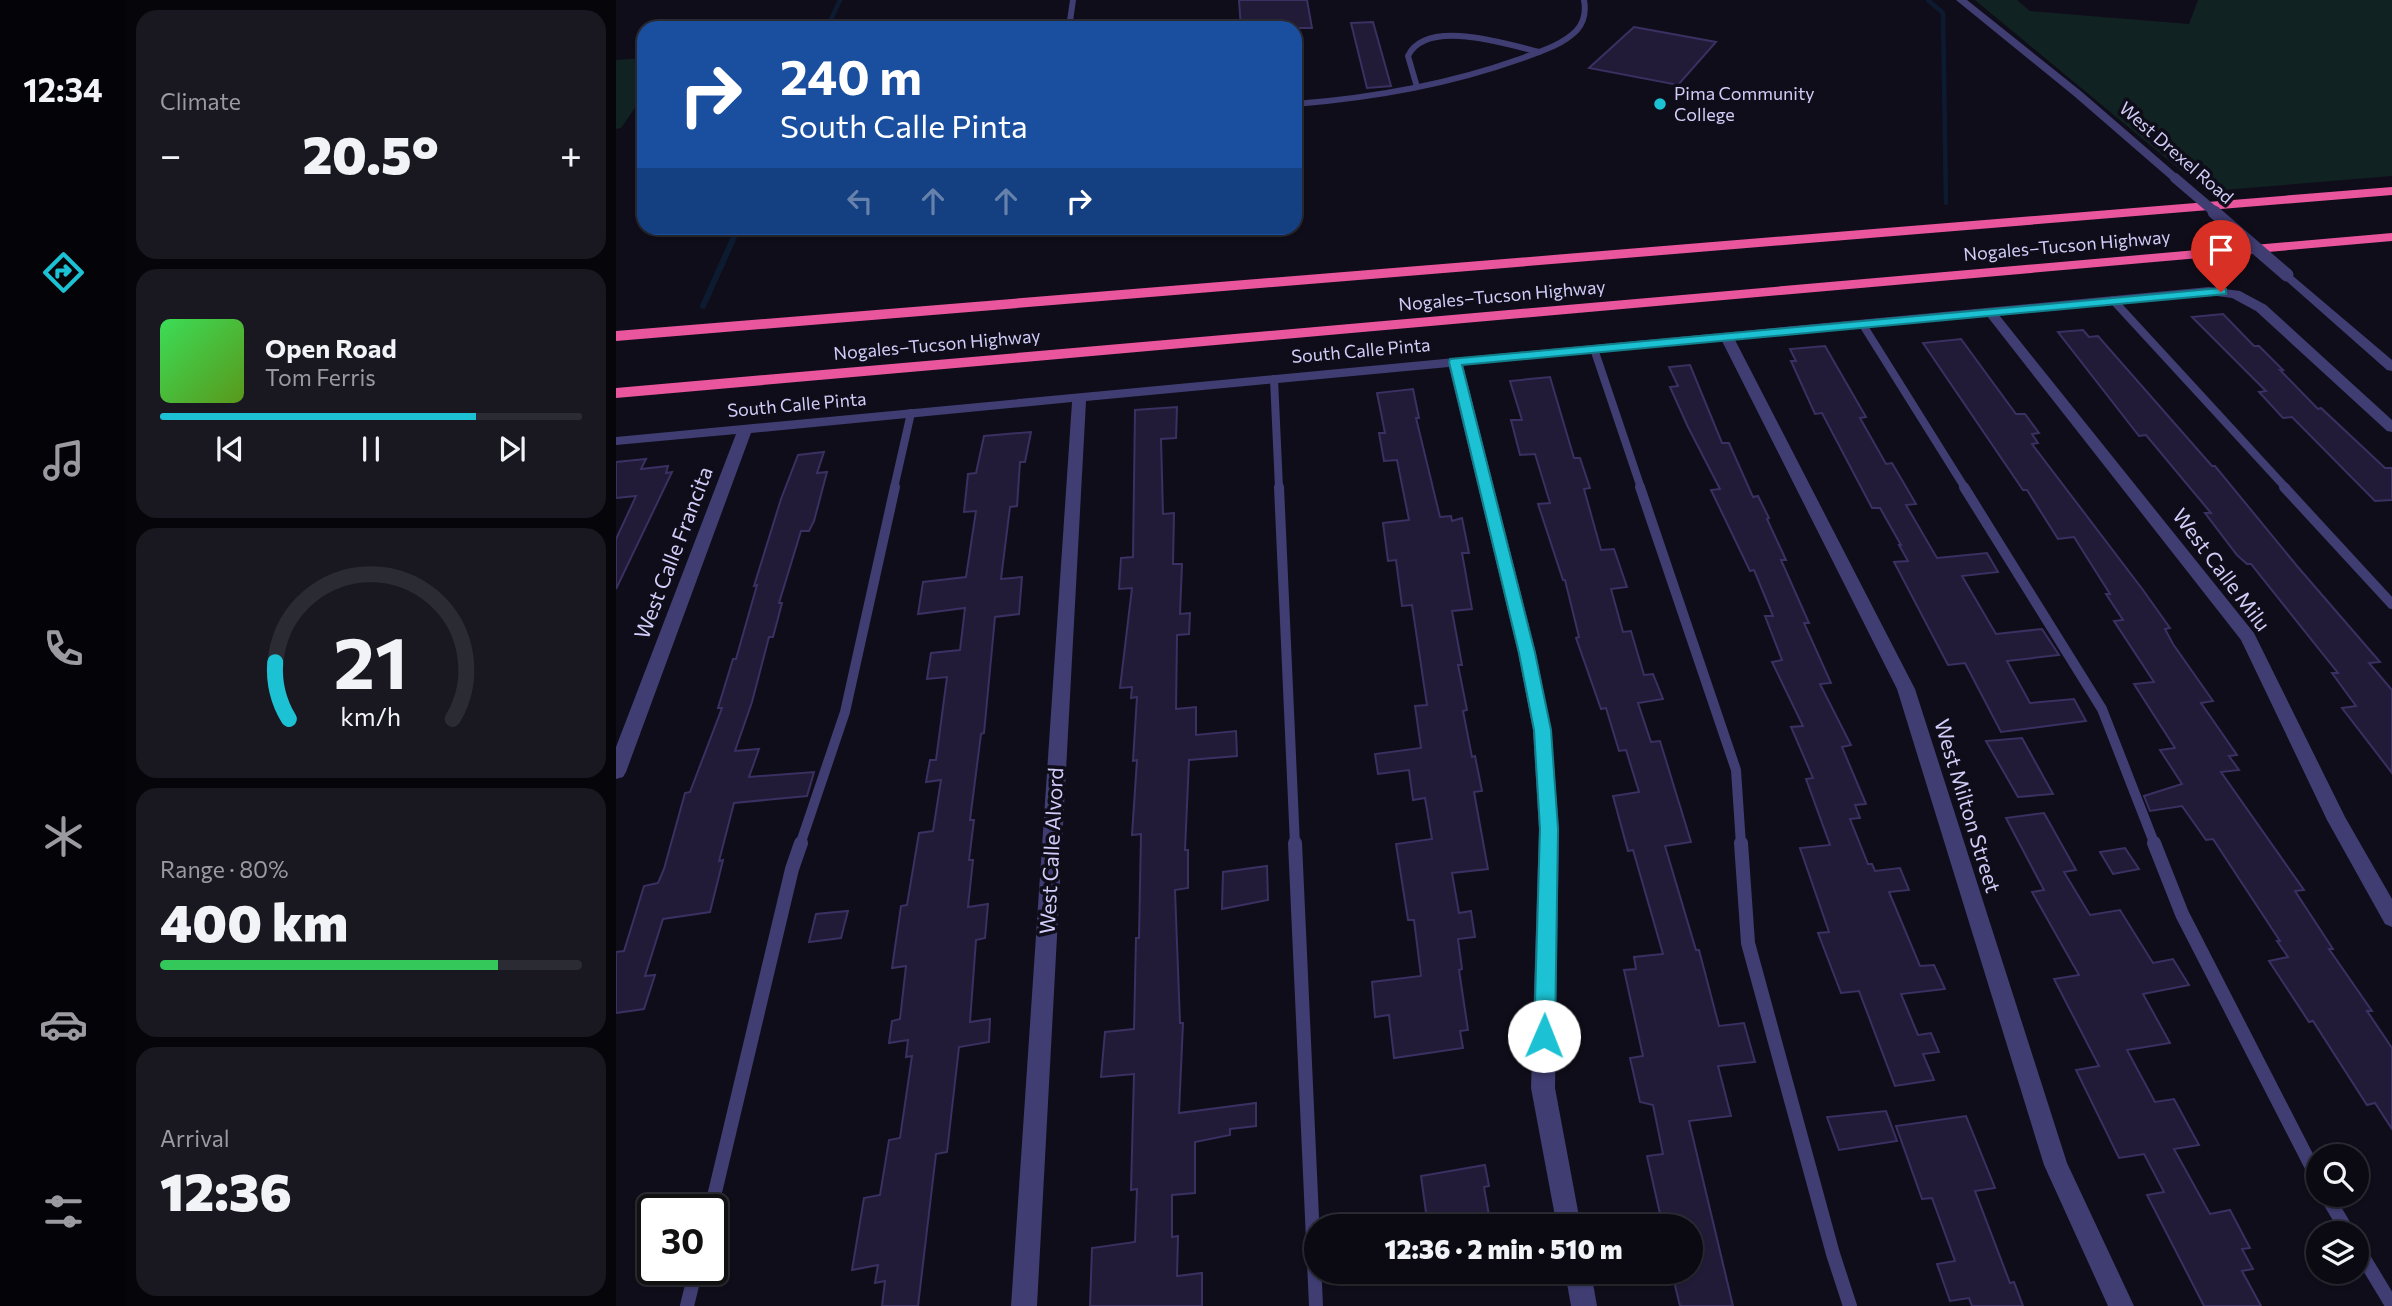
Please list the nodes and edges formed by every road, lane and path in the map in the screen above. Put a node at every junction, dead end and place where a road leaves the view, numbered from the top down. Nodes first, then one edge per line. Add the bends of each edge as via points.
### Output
1 (1073, 0) edge
2 (1584, 0) edge
3 (1961, 0) edge
4 (1070, 21) edge
5 (1539, 52) junction
6 (1417, 87) junction
7 (1302, 103) edge
8 (2392, 191) edge
9 (2392, 237) edge
10 (2113, 301) junction
11 (1992, 314) junction
12 (1863, 325) junction
13 (616, 336) edge
14 (1727, 337) junction
15 (1594, 349) junction
16 (1455, 362) junction
17 (2392, 367) edge
18 (1273, 379) junction
19 (616, 393) edge
20 (1079, 397) junction
21 (911, 413) junction
22 (2392, 428) edge
23 (745, 429) junction
24 (616, 441) edge
25 (2392, 604) edge
26 (616, 772) edge
27 (2392, 918) edge
28 (2306, 1156) edge
29 (715, 1194) edge
30 (1567, 1214) edge
31 (2369, 1267) edge
32 (1580, 1284) edge
33 (692, 1285) edge
34 (2392, 1305) edge
35 (687, 1306) edge
36 (1024, 1306) edge
37 (1316, 1306) edge
38 (1584, 1306) edge
39 (1850, 1306) edge
40 (2121, 1306) edge

1 - 4 lane
2 - 5 lane via 1585,16 1576,31
3 - 17 street, West Drexel Road, bridge via 2063,82
5 - 6 lane
5 - 6 lane via 1468,36 1430,38 1409,51
6 - 7 lane
8 - 13 highway, Nogales–Tucson Highway
9 - 19 highway, Nogales–Tucson Highway
10 - 11 street, South Calle Pinta
10 - 22 street, South Calle Pinta via 2235,294 2261,308
10 - 25 lane
11 - 12 street, South Calle Pinta
11 - 27 street, West Calle Milu via 2248,637 2337,820
12 - 14 street, South Calle Pinta
12 - 28 lane via 2102,709 2182,914
14 - 15 street, South Calle Pinta
14 - 40 street, West Milton Street via 1906,689 2056,1166
15 - 16 street, South Calle Pinta
15 - 39 lane via 1736,770 1748,943
16 - 18 street, South Calle Pinta
16 - 30 street via 1542,730 1549,829 1543,1088
18 - 20 street, South Calle Pinta
18 - 37 lane
20 - 21 street, South Calle Pinta
20 - 36 street, West Calle Alvord
21 - 23 street, South Calle Pinta
21 - 29 lane via 845,712 792,869
23 - 24 street, South Calle Pinta
23 - 26 street, West Calle Francita
31 - 34 lane
32 - 38 street
33 - 35 lane

